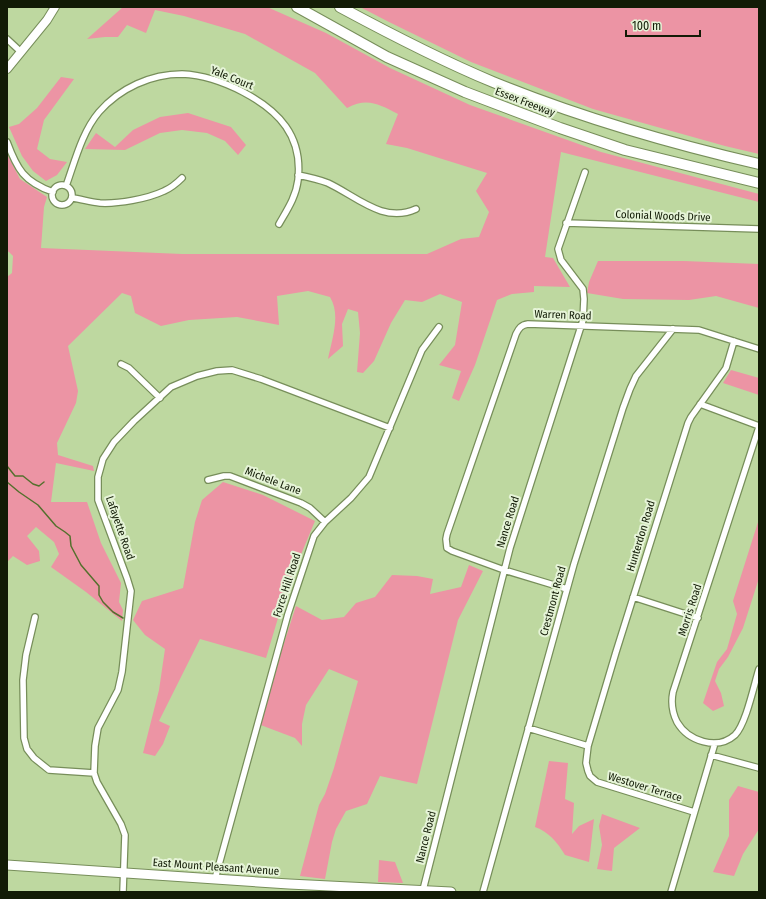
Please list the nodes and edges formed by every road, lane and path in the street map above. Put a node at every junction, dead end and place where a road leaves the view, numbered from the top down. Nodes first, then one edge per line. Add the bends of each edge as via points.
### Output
1 (55, 7) edge
2 (287, 7) edge
3 (297, 7) edge
4 (344, 8) edge
5 (316, 18) junction
6 (7, 39) edge
7 (21, 52) junction
8 (7, 68) edge
9 (7, 142) edge
10 (759, 164) edge
11 (585, 172) dead end
12 (298, 175) junction
13 (182, 178) dead end
14 (759, 183) edge
15 (66, 186) junction
16 (53, 192) junction
17 (72, 198) junction
18 (416, 209) dead end
19 (566, 223) junction
20 (279, 224) dead end
21 (759, 229) edge
22 (581, 326) junction
23 (438, 327) dead end
24 (673, 329) junction
25 (734, 341) junction
26 (759, 349) edge
27 (121, 364) dead end
28 (160, 398) junction
29 (700, 404) junction
30 (759, 426) edge
31 (390, 428) junction
32 (208, 480) dead end
33 (325, 522) junction
34 (504, 570) junction
35 (567, 589) junction
36 (633, 596) junction
37 (35, 617) dead end
38 (698, 618) junction
39 (759, 669) edge
40 (528, 728) junction
41 (715, 743) junction
42 (588, 746) junction
43 (711, 755) junction
44 (759, 768) edge
45 (94, 773) junction
46 (694, 812) junction
47 (7, 865) edge
48 (124, 873) junction
49 (215, 879) junction
50 (423, 890) junction
51 (123, 892) edge
52 (451, 892) edge
53 (483, 892) edge
54 (671, 892) edge

1 - 7 main road
2 - 5 highway
3 - 5 highway, Essex Freeway
4 - 10 highway, Essex Freeway via 434,56 543,101 690,148
5 - 14 highway, Essex Freeway via 387,57 465,92 560,128 625,150
6 - 7 street
7 - 8 main road
9 - 16 street via 16,164 26,178
11 - 19 street, Nance Road
12 - 15 street, Yale Court via 297,156 292,139 273,111 227,84 205,77 182,74 159,77 138,84 108,103 93,120 86,133
12 - 18 street via 330,184 366,206 376,209 397,213
12 - 20 street, Yale Court via 293,198
13 - 17 street via 164,191 122,202 99,203
15 - 16 street via 58,186
15 - 17 street via 71,189
16 - 17 street via 54,201 59,204 67,204
19 - 21 street, Colonial Woods Drive
19 - 22 street, Nance Road via 558,249 560,260 583,288
22 - 24 street, Warren Road
22 - 34 street, Nance Road
22 - 34 street, Warren Road via 528,324 523,325 516,334 447,534 447,548 452,552
23 - 31 street, Force Hill Road via 422,350
24 - 25 street, Warren Road via 699,330
24 - 35 street, Crestmont Road via 636,376 630,389
25 - 26 street, Warren Road
25 - 29 street, Hunterdon Road via 726,368
27 - 28 street via 129,368
28 - 31 street, Lafayette Road via 171,387 197,376 232,370
28 - 45 street, Lafayette Road via 114,442 103,459 98,477 98,500 130,592 122,672 118,690 98,728 94,746
29 - 30 street
29 - 36 street, Hunterdon Road via 688,423
30 - 38 street, Morris Road
31 - 33 street, Force Hill Road via 369,477
32 - 33 street, Michele Lane via 230,476 301,503
33 - 49 street, Force Hill Road via 314,536 288,614
34 - 35 street
34 - 50 street, Nance Road
35 - 40 street, Crestmont Road
36 - 38 street
36 - 42 street, Hunterdon Road
37 - 45 street via 23,680 24,738 27,749 49,770
38 - 41 street, Morris Road via 673,692 672,705 677,721 685,731 699,740
39 - 41 street via 738,731 731,738
40 - 42 street
40 - 53 street, Crestmont Road
41 - 43 street
42 - 46 street, Westover Terrace via 588,771 597,782
43 - 44 street
43 - 46 street
45 - 48 street, Lafayette Road via 96,782 123,830
46 - 54 street
47 - 48 main road, East Mount Pleasant Avenue
48 - 49 main road, East Mount Pleasant Avenue
48 - 51 street, Lafayette Road
49 - 50 main road, East Mount Pleasant Avenue
50 - 52 main road, East Mount Pleasant Avenue

